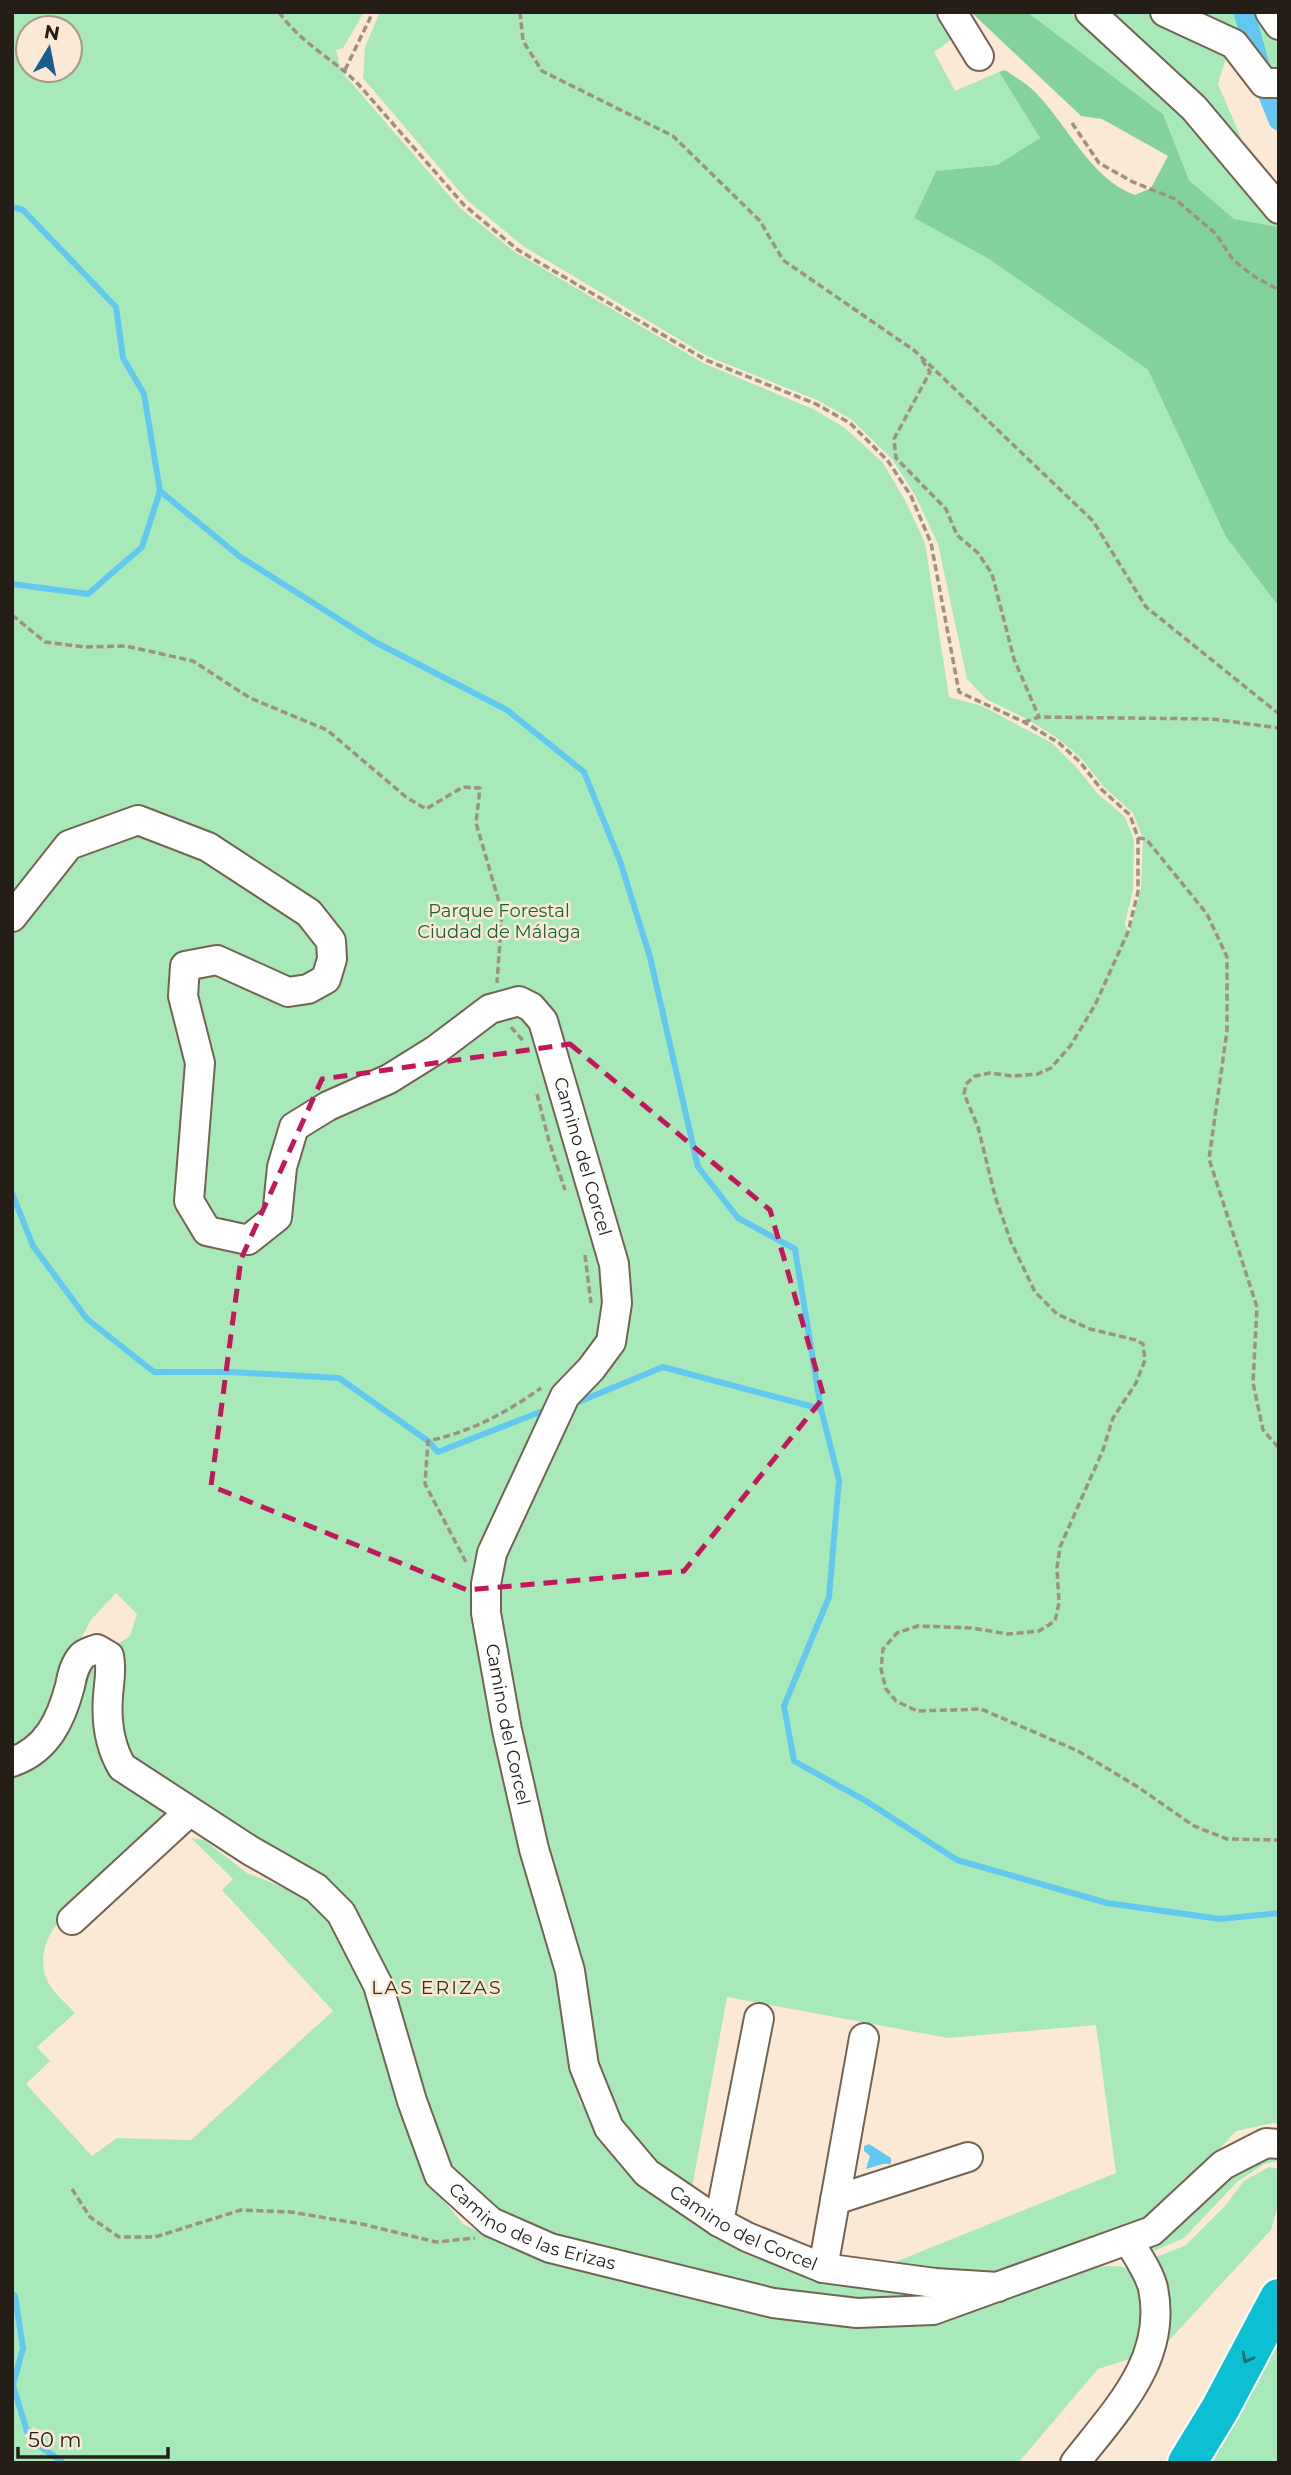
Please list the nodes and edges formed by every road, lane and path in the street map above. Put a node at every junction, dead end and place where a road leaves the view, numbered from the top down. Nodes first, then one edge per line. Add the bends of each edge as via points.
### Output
1 (279, 12) edge
2 (373, 12) edge
3 (520, 12) edge
4 (952, 12) edge
5 (1090, 12) edge
6 (1165, 12) edge
7 (1270, 12) edge
8 (1279, 25) edge
9 (979, 57) dead end
10 (345, 70) junction
11 (1279, 83) edge
12 (1072, 123) dead end
13 (1279, 209) edge
14 (1279, 290) edge
15 (915, 351) junction
16 (896, 458) junction
17 (888, 461) junction
18 (12, 615) edge
19 (1279, 714) edge
20 (1040, 717) junction
21 (1024, 722) junction
22 (1279, 728) edge
23 (1138, 838) junction
24 (12, 917) edge
25 (495, 1007) junction
26 (525, 1044) dead end
27 (537, 1093) dead end
28 (566, 1192) dead end
29 (583, 1244) dead end
30 (591, 1305) dead end
31 (548, 1381) dead end
32 (1279, 1448) edge
33 (486, 1584) junction
34 (12, 1762) edge
35 (189, 1812) junction
36 (1279, 1840) edge
37 (72, 1920) dead end
38 (759, 2018) dead end
39 (864, 2038) dead end
40 (1279, 2144) edge
41 (968, 2157) dead end
42 (72, 2189) dead end
43 (835, 2200) junction
44 (719, 2222) junction
45 (477, 2238) dead end
46 (1128, 2240) junction
47 (823, 2268) junction
48 (998, 2287) junction
49 (1279, 2298) edge
50 (1075, 2463) edge
51 (1187, 2463) edge

1 - 10 path via 314,49
2 - 10 path
3 - 15 path via 523,41 542,71 673,136 760,221 783,260
4 - 9 street
5 - 13 street via 1194,107
6 - 11 street via 1234,44 1264,82
7 - 8 street
10 - 17 path via 464,205 518,250 706,360 816,404 849,423
12 - 14 path via 1098,163 1175,199 1216,234 1233,260
15 - 16 path via 930,372 894,439
15 - 19 path via 1093,521 1146,607
16 - 17 path
16 - 20 path via 946,509 957,536 978,553 992,574 1014,659
17 - 21 path via 911,496 930,543 959,692
18 - 25 path via 45,642 126,646 193,661 250,698 327,730 426,809 463,787 480,788 476,823 502,912
20 - 21 path
20 - 22 path via 1212,719
21 - 23 path via 1080,762 1130,815
23 - 32 path via 1146,839 1207,915 1227,957 1227,1031 1209,1159 1257,1307 1253,1383 1263,1430
23 - 36 path via 1138,892 1128,932 1071,1045 1051,1068 1038,1074 975,1076 966,1084 964,1094 978,1126 1011,1242 1035,1292 1057,1314 1143,1344 1145,1360 1113,1418 1060,1547 1055,1621 1039,1632 1008,1634 918,1626 897,1633 883,1649 881,1669 886,1689 917,1711 981,1709 1078,1751 1194,1826 1227,1839
24 - 25 street via 69,845 138,820 208,848 309,913 331,941 326,979 309,989 288,992 217,960 186,966 183,996 200,1063 189,1201 207,1231 248,1240 276,1217 282,1167 294,1128 328,1106 389,1079
25 - 26 path
25 - 33 street, Camino del Corcel via 519,1001 543,1021 614,1264 617,1303 611,1342 565,1396 492,1553
27 - 28 path
29 - 30 path
31 - 33 path via 497,1417 454,1436 428,1441 425,1484 467,1563
33 - 44 street, Camino del Corcel via 485,1613 507,1730 534,1849 570,1971 584,2066 609,2128 647,2173
34 - 35 street, Camino de las Erizas via 26,1757 54,1729 75,1667 84,1654 97,1649 109,1656 112,1670 108,1698 112,1750 122,1767
35 - 37 street
35 - 48 street, Camino de las Erizas via 316,1888 341,1913 378,1985 439,2175 491,2222 550,2248 774,2304 857,2313 933,2310
38 - 44 street
39 - 43 street
40 - 46 street, Camino de las Erizas via 1266,2143 1223,2165 1152,2231
41 - 43 street
42 - 45 path via 90,2217 119,2237 155,2236 241,2210 291,2212 436,2242
43 - 47 street
44 - 47 street, Camino del Corcel
46 - 48 street, Camino de las Erizas
46 - 50 street via 1153,2287 1155,2332 1146,2366
47 - 48 street, Camino del Corcel
49 -> 51 highway

